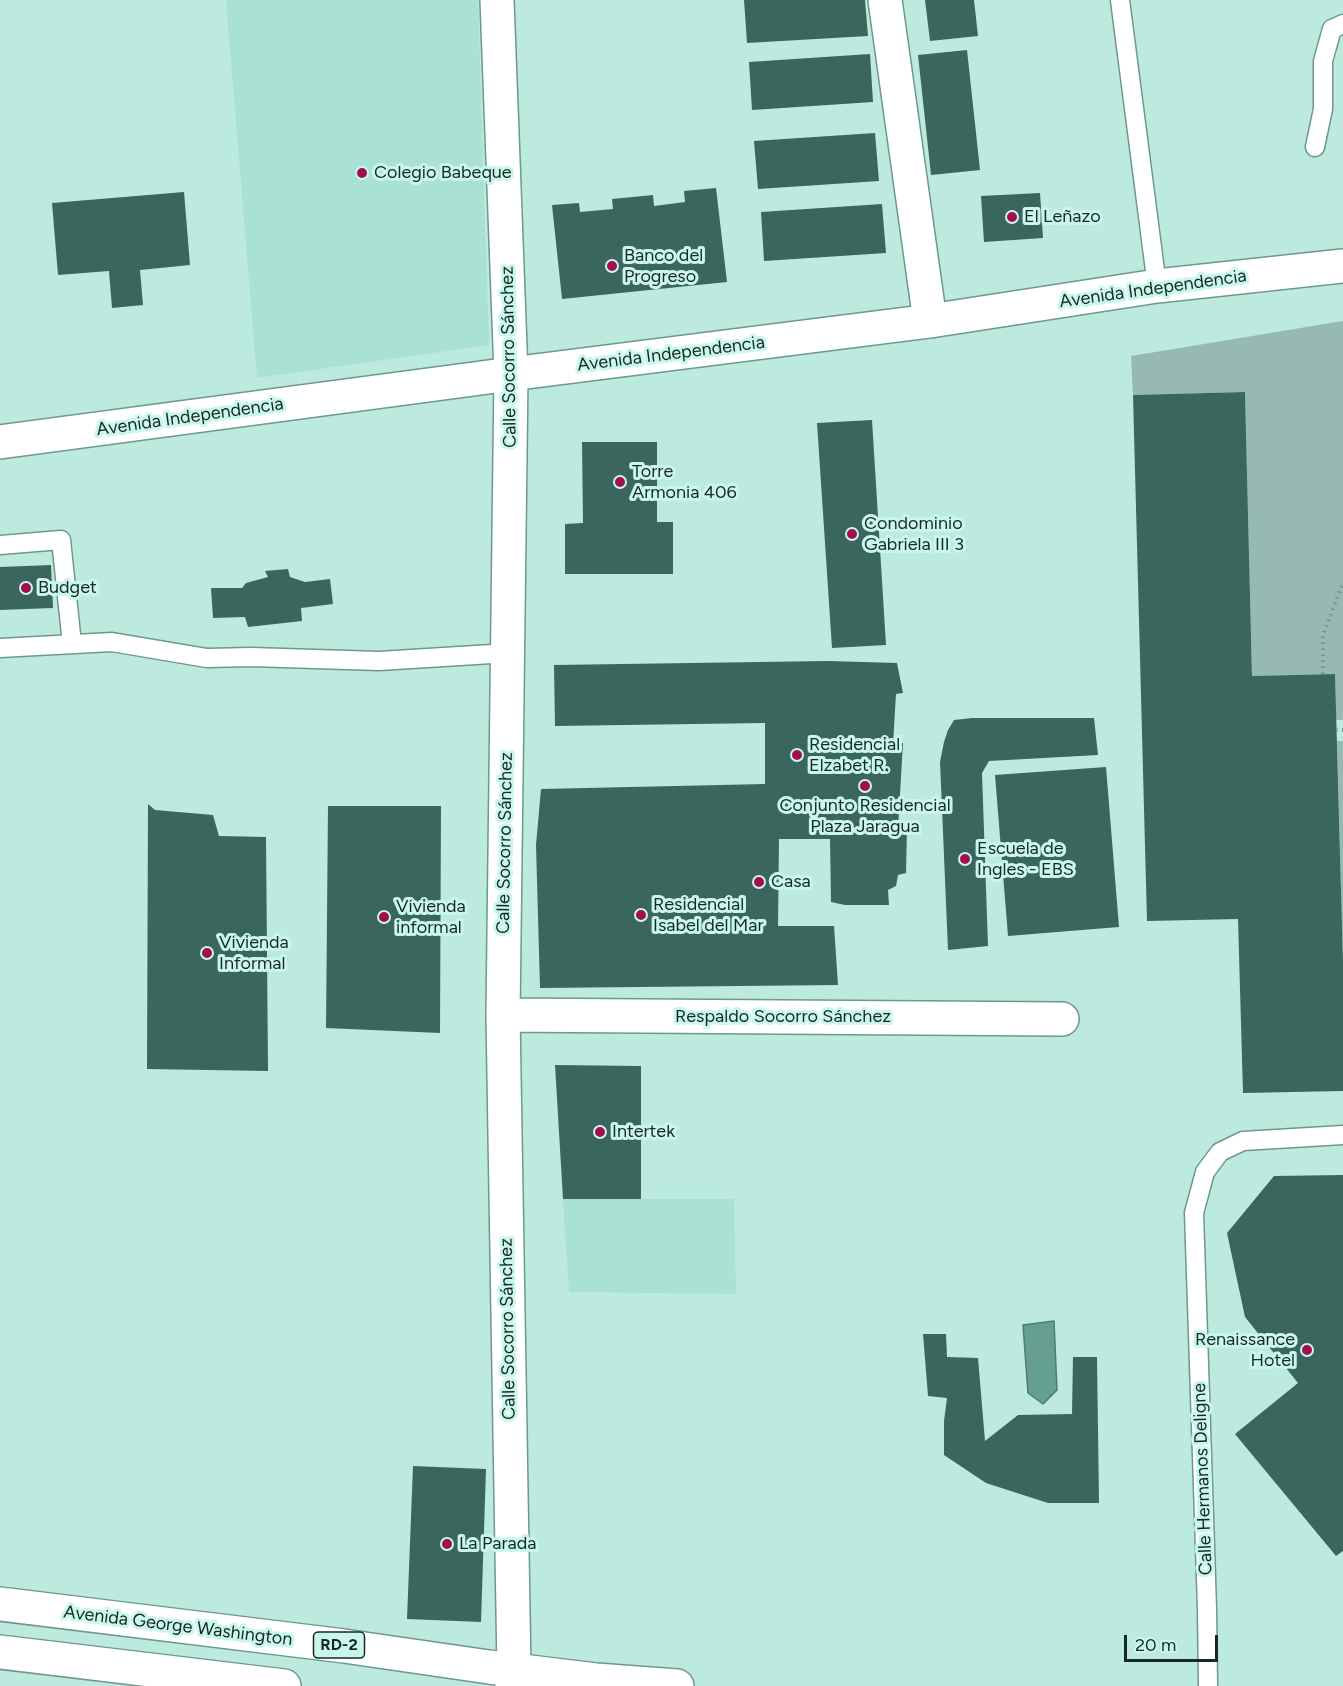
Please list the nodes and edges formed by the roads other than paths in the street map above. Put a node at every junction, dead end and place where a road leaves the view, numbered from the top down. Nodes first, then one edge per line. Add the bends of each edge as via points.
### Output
1 (497, 0) edge
2 (885, 0) edge
3 (1120, 0) edge
4 (1343, 24) edge
5 (1315, 147) dead end
6 (1343, 266) edge
7 (1157, 286) junction
8 (930, 321) junction
9 (511, 374) junction
10 (0, 442) edge
11 (0, 546) edge
12 (72, 644) junction
13 (0, 648) edge
14 (508, 653) junction
15 (503, 1015) junction
16 (1062, 1019) dead end
17 (1343, 1136) edge
18 (0, 1604) edge
19 (0, 1652) edge
20 (513, 1678) edge
21 (284, 1686) edge
22 (677, 1686) edge
23 (1208, 1686) edge

1 - 9 main road, Calle Socorro Sánchez
2 - 8 main road
3 - 7 lane
4 - 5 lane via 1332,28 1323,61 1323,109
6 - 7 main road, Avenida Independencia
7 - 8 main road, Avenida Independencia
8 - 9 main road, Avenida Independencia
9 - 10 main road, Avenida Independencia
9 - 14 main road, Calle Socorro Sánchez
11 - 12 lane via 61,540
12 - 13 lane
12 - 14 lane via 112,642 207,658 379,661
14 - 15 main road, Calle Socorro Sánchez
15 - 16 main road, Respaldo Socorro Sánchez
15 - 20 main road, Calle Socorro Sánchez
17 - 23 lane, Calle Hermanos Deligne via 1244,1141 1220,1152 1205,1172 1194,1213
18 - 20 main road, Avenida George Washington / RD-2 via 344,1646
19 - 21 main road
20 - 22 main road, Avenida George Washington / RD-2

